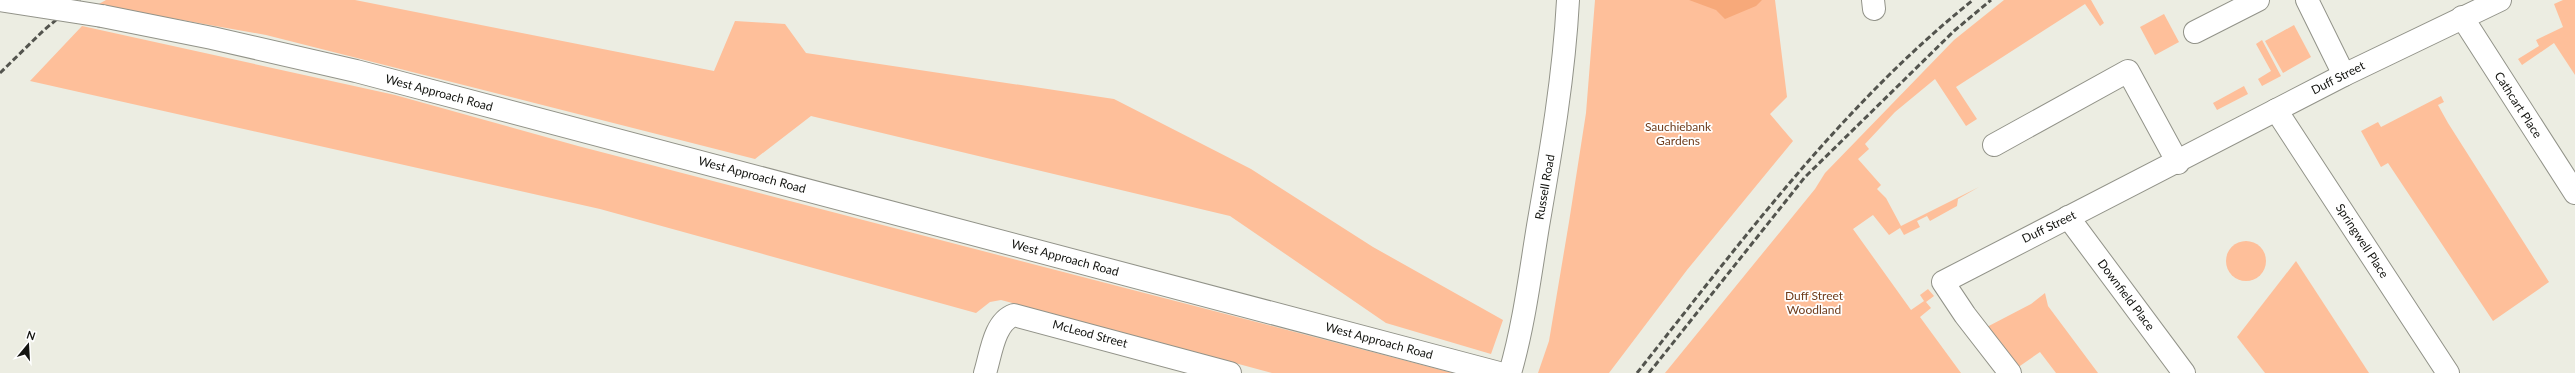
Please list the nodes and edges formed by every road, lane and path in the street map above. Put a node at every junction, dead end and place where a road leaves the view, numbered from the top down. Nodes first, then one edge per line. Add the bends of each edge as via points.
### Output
1 (0, 0) edge
2 (1568, 0) edge
3 (2258, 0) edge
4 (2307, 0) edge
5 (2500, 0) edge
6 (2462, 17) junction
7 (2195, 32) dead end
8 (2344, 75) junction
9 (2276, 110) junction
10 (1994, 145) dead end
11 (2178, 163) junction
12 (2575, 193) edge
13 (2068, 217) junction
14 (985, 373) edge
15 (1230, 373) edge
16 (1499, 373) edge
17 (1510, 373) edge
18 (2010, 373) edge
19 (2184, 373) edge
20 (2448, 373) edge

1 - 16 street, West Approach Road, bridge via 102,16 356,71
2 - 17 street, Russell Road via 1565,57 1552,145 1525,307
3 - 7 street
4 - 8 street
5 - 6 street, Duff Street
6 - 8 street, Duff Street
6 - 12 street, Cathcart Place
8 - 9 street, Duff Street
9 - 11 street, Duff Street
9 - 20 street, Springwell Place
10 - 11 street via 2128,71
11 - 13 street, Duff Street
13 - 18 street, Duff Street via 1943,282
13 - 19 street, Downfield Place
14 - 15 street, McLeod Street via 1000,325 1005,318 1014,315

